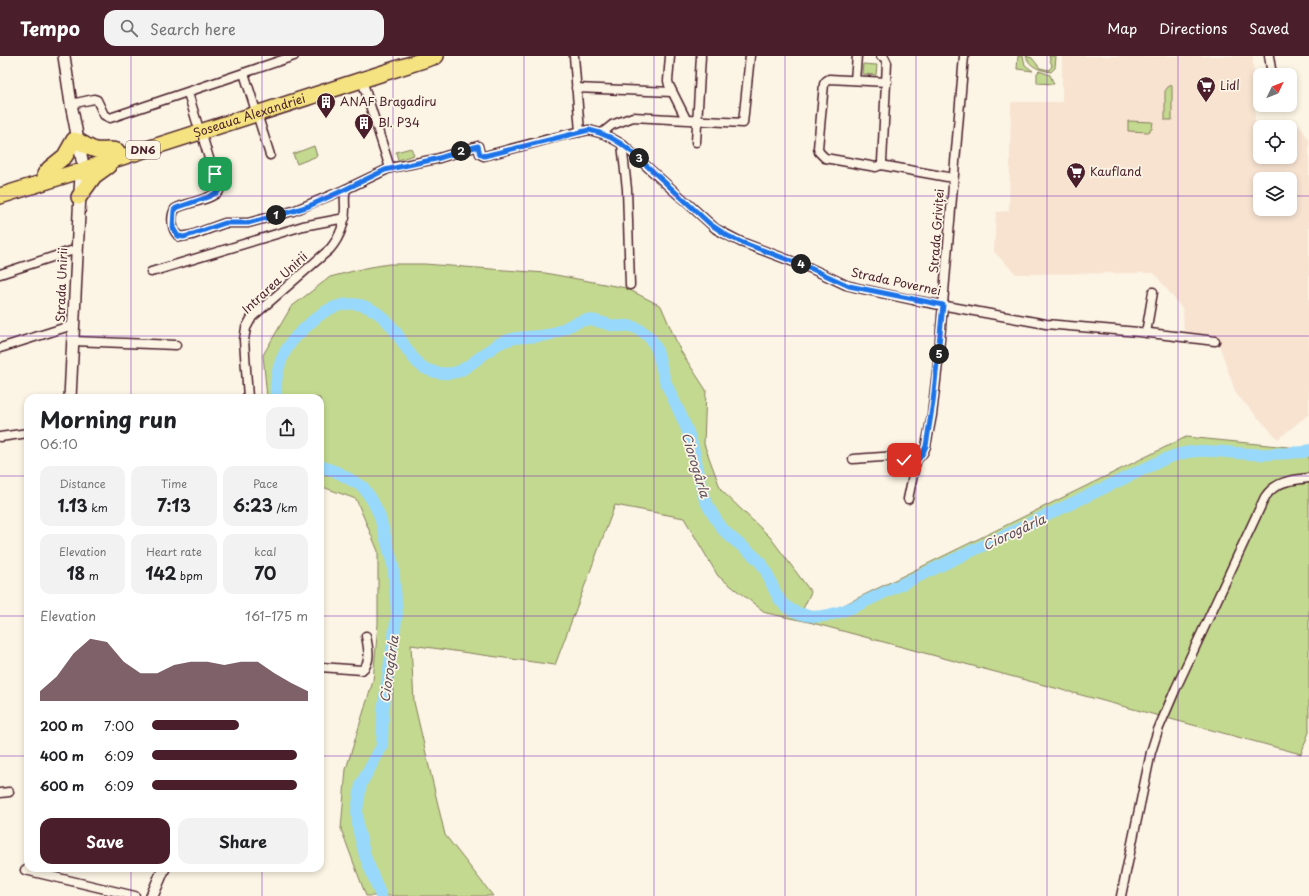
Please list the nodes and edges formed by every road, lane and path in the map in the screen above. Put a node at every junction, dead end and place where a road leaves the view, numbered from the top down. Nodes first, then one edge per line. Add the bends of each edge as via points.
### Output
1 (64, 56) edge
2 (294, 56) edge
3 (415, 56) edge
4 (436, 56) edge
5 (574, 56) edge
6 (670, 56) edge
7 (701, 56) edge
8 (750, 56) edge
9 (856, 56) edge
10 (881, 56) edge
11 (964, 56) edge
12 (1269, 56) edge
13 (1271, 68) edge
14 (244, 73) junction
15 (362, 80) junction
16 (855, 80) junction
17 (887, 82) junction
18 (576, 88) junction
19 (188, 92) junction
20 (672, 92) junction
21 (70, 104) junction
22 (256, 111) junction
23 (686, 119) junction
24 (697, 120) junction
25 (200, 129) junction
26 (582, 131) junction
27 (602, 133) junction
28 (76, 136) junction
29 (696, 142) dead end
30 (622, 144) junction
31 (121, 154) junction
32 (270, 155) dead end
33 (881, 165) junction
34 (79, 166) junction
35 (390, 168) junction
36 (45, 174) junction
37 (953, 178) junction
38 (0, 188) edge
39 (346, 189) junction
40 (0, 196) edge
41 (79, 197) junction
42 (345, 218) junction
43 (76, 249) junction
44 (151, 272) dead end
45 (0, 274) edge
46 (630, 285) dead end
47 (1154, 292) dead end
48 (943, 305) junction
49 (73, 325) junction
50 (1146, 333) junction
51 (73, 341) junction
52 (1214, 341) dead end
53 (176, 345) dead end
54 (0, 348) edge
55 (70, 394) edge
56 (248, 394) edge
57 (24, 434) edge
58 (0, 437) edge
59 (853, 459) dead end
60 (916, 463) junction
61 (1309, 478) edge
62 (908, 499) dead end
63 (366, 636) dead end
64 (324, 668) edge
65 (9, 792) dead end
66 (0, 793) edge
67 (33, 872) edge
68 (162, 872) edge
69 (135, 896) edge
70 (152, 896) edge
71 (1121, 896) edge

1 - 21 main road, Strada Unirii
2 - 14 street
3 - 22 highway, Șoseaua Alexandriei / DN6
4 - 15 highway, Șoseaua Alexandriei / DN6
5 - 18 street
6 - 20 street via 668,81
7 - 24 street
8 - 24 street via 743,123
9 - 16 street
10 - 17 street via 888,63
11 - 37 street, Strada Griviței
12 - 13 street
14 - 19 street
14 - 22 street
15 - 22 highway, Șoseaua Alexandriei / DN6
15 - 35 street
16 - 17 street
16 - 33 street via 829,79 825,82 818,148 825,158 876,167
17 - 33 street
18 - 20 street
18 - 26 street
19 - 21 street via 110,118 104,115 96,99
19 - 25 street
20 - 23 street
21 - 28 main road, Strada Unirii
22 - 25 highway, Șoseaua Alexandriei / DN6
22 - 32 street
23 - 24 street
23 - 27 street via 630,117
24 - 29 street
25 - 31 highway, Șoseaua Alexandriei / DN6
25 - 39 street via 219,191 175,209 173,228 180,237 225,223 248,223 293,211
26 - 27 street, Strada Povernei
26 - 35 street via 484,156 480,154 478,146 436,159
27 - 30 street, Strada Povernei
28 - 31 highway via 93,149 109,149
28 - 34 main road, Strada Unirii
28 - 36 highway via 64,156
30 - 46 street
30 - 48 street, Strada Povernei via 710,224 728,236 849,286
31 - 34 highway, Șoseaua Alexandriei / DN6
31 - 41 highway via 94,176
33 - 37 street
34 - 36 highway, Șoseaua Alexandriei / DN6
34 - 40 highway, Șoseaua Alexandriei / DN6
34 - 41 main road, Strada Unirii
35 - 39 street
36 - 38 highway, Șoseaua Alexandriei / DN6
37 - 48 street, Strada Griviței
39 - 42 street, Intrarea Unirii
41 - 43 main road, Strada Unirii
42 - 44 street via 303,226
42 - 56 street, Intrarea Unirii via 339,237 330,249 249,322 244,332
43 - 45 street
43 - 49 main road, Strada Unirii
47 - 50 street
48 - 50 street, Strada Povernei via 1059,326
48 - 60 street, Strada Griviței via 928,434 923,453
49 - 51 main road, Strada Unirii
49 - 54 street
50 - 52 street, Strada Povernei
51 - 53 street
51 - 55 main road, Strada Unirii
57 - 58 street
59 - 60 street via 897,456
60 - 62 street, Strada Griviței
61 - 71 street via 1278,484 1269,492 1176,688 1151,752
63 - 64 street via 368,663 362,670
65 - 66 street
67 - 69 street
68 - 70 main road

